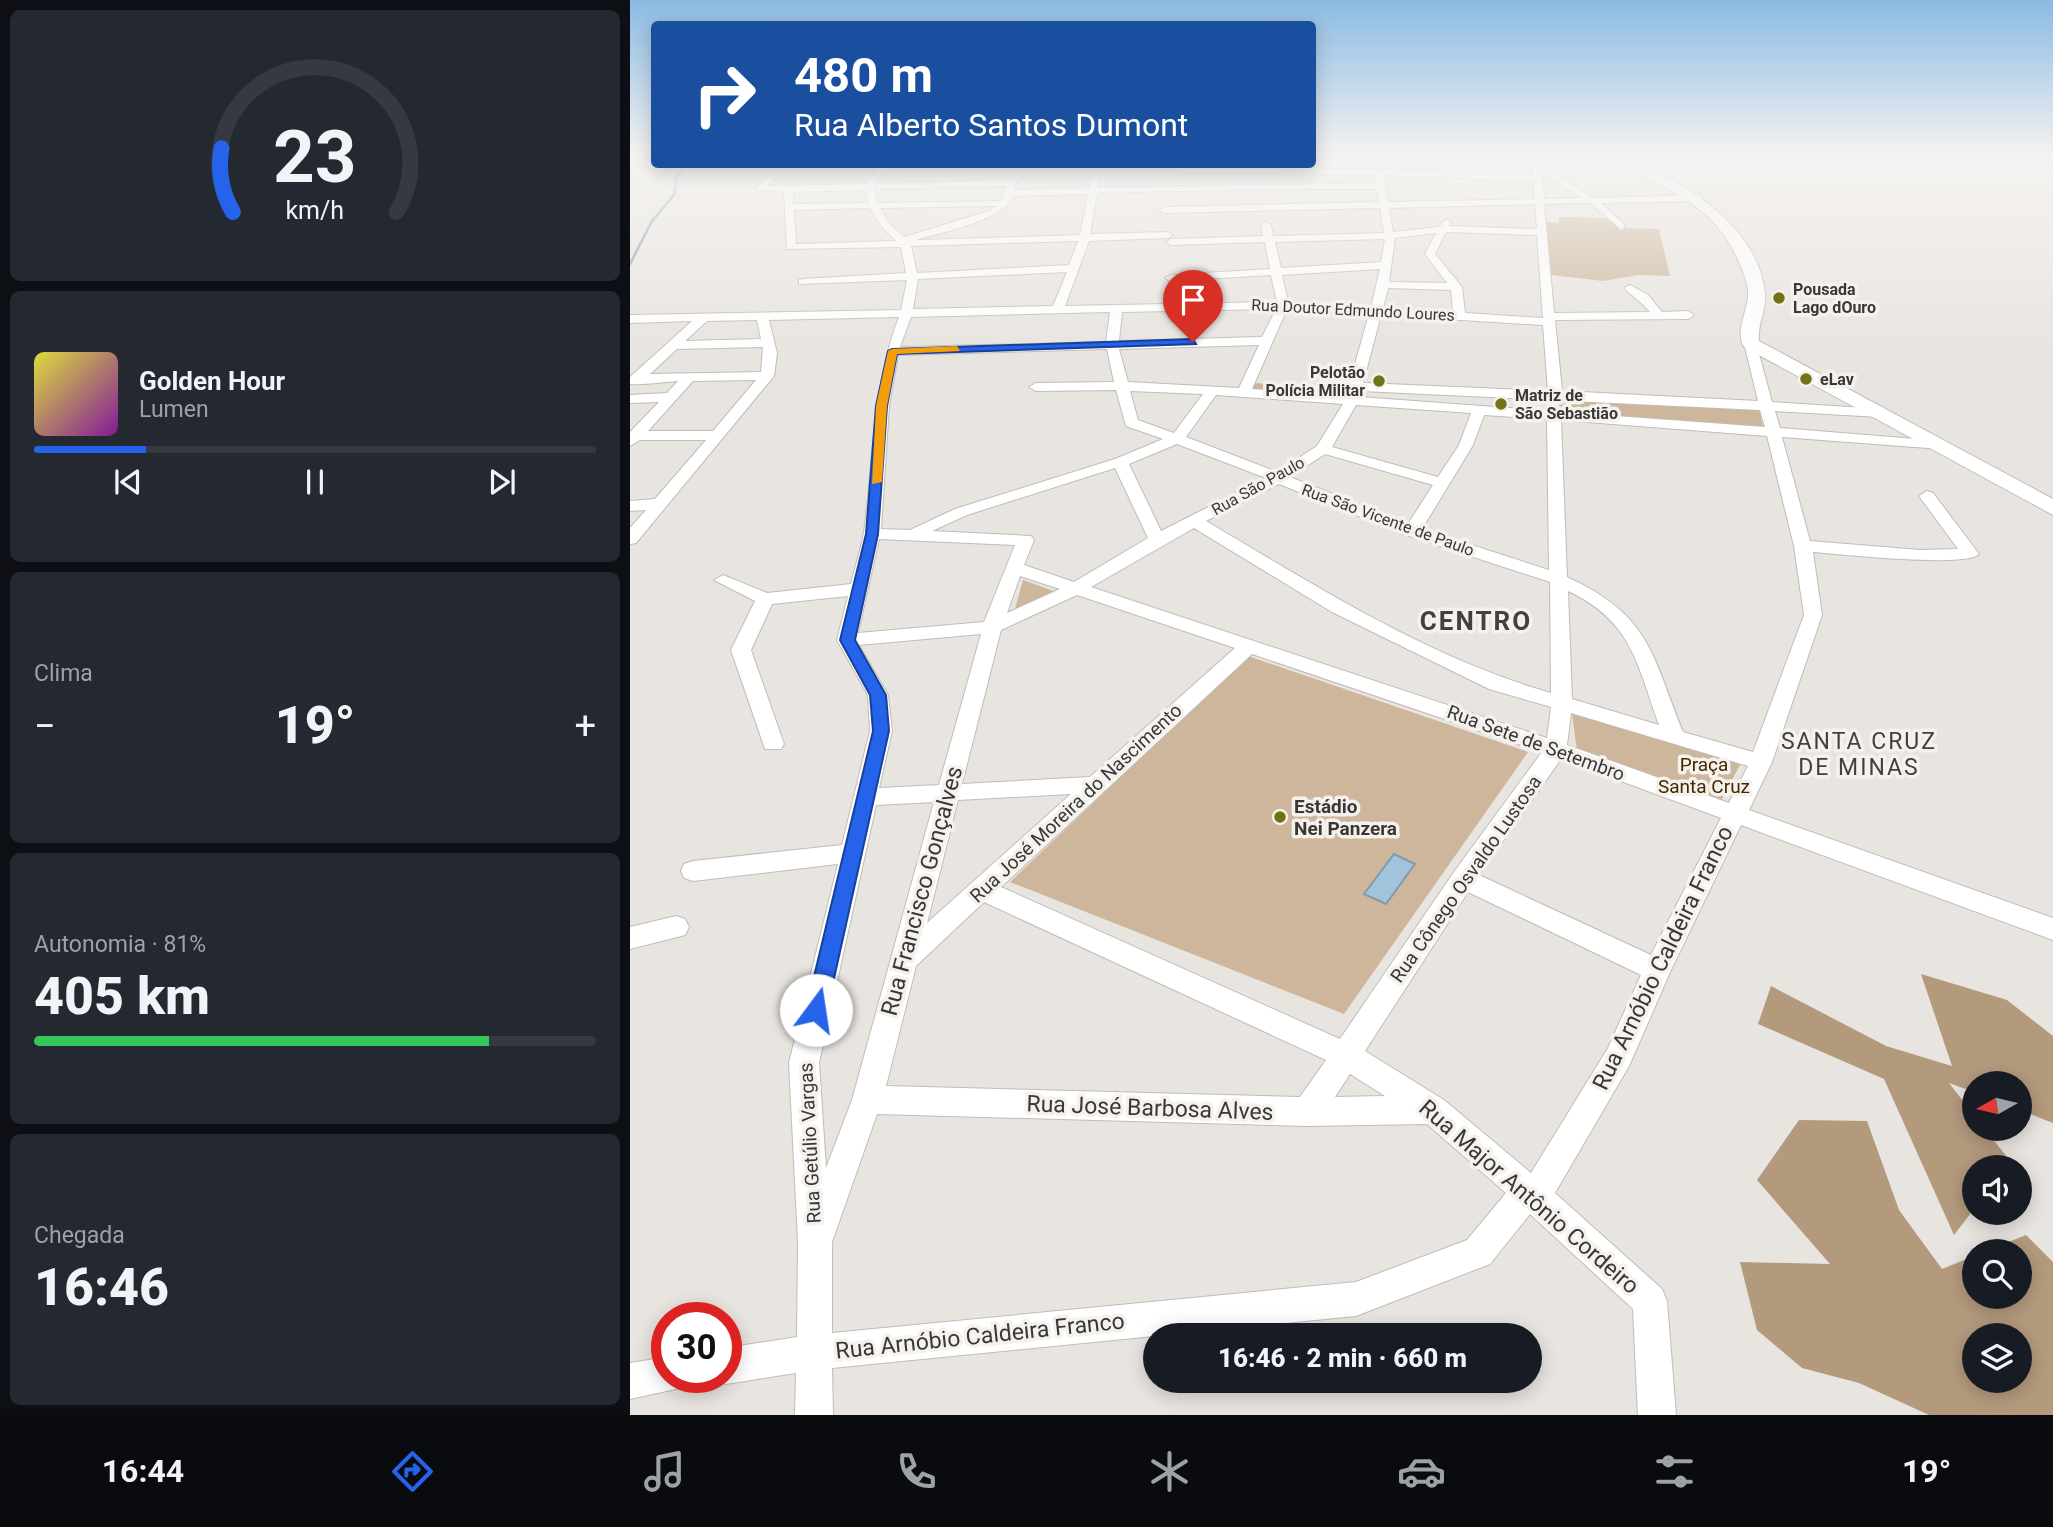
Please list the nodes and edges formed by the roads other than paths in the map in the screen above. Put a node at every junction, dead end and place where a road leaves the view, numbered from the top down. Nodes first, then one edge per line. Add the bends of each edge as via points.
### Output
1 (790, 224) edge
2 (881, 224) edge
3 (952, 224) edge
4 (1086, 224) edge
5 (1167, 224) edge
6 (1266, 224) edge
7 (1387, 224) edge
8 (1445, 224) edge
9 (1539, 224) edge
10 (1619, 224) edge
11 (1727, 224) edge
12 (1622, 227) dead end
13 (1442, 229) junction
14 (1540, 232) junction
15 (1270, 238) junction
16 (1390, 238) junction
17 (1084, 239) junction
18 (1169, 239) junction
19 (1433, 243) junction
20 (906, 244) junction
21 (1171, 254) dead end
22 (1386, 265) junction
23 (1075, 268) junction
24 (1276, 273) junction
25 (913, 277) junction
26 (803, 282) dead end
27 (1382, 285) junction
28 (1169, 287) junction
29 (1456, 287) junction
30 (1630, 288) dead end
31 (1283, 305) junction
32 (1116, 309) junction
33 (1058, 310) junction
34 (1374, 311) junction
35 (905, 314) junction
36 (1658, 314) junction
37 (1688, 315) dead end
38 (762, 316) junction
39 (1459, 316) junction
40 (704, 317) junction
41 (630, 319) edge
42 (1548, 319) junction
43 (1221, 323) junction
44 (1267, 341) junction
45 (1750, 343) junction
46 (1112, 344) junction
47 (673, 345) junction
48 (892, 351) junction
49 (754, 356) junction
50 (767, 376) junction
51 (689, 377) junction
52 (634, 382) edge
53 (1119, 382) junction
54 (1246, 386) junction
55 (1036, 387) dead end
56 (1430, 389) junction
57 (1213, 390) junction
58 (1354, 393) junction
59 (670, 397) junction
60 (630, 399) edge
61 (1426, 405) junction
62 (1554, 405) junction
63 (1479, 410) junction
64 (1880, 413) junction
65 (1770, 419) junction
66 (719, 435) junction
67 (632, 438) edge
68 (1178, 438) junction
69 (1941, 445) junction
70 (1323, 449) junction
71 (1120, 462) junction
72 (1278, 478) junction
73 (1444, 483) junction
74 (1927, 496) dead end
75 (660, 504) junction
76 (630, 506) edge
77 (2053, 508) edge
78 (1194, 521) junction
79 (1412, 531) junction
80 (872, 534) junction
81 (912, 535) junction
82 (630, 539) edge
83 (1157, 540) junction
84 (1803, 546) junction
85 (1015, 568) junction
86 (723, 580) dead end
87 (1561, 581) junction
88 (860, 589) junction
89 (1075, 589) junction
90 (765, 599) junction
91 (992, 628) junction
92 (847, 640) junction
93 (1250, 645) junction
94 (1562, 704) junction
95 (1674, 736) junction
96 (773, 744) dead end
97 (1556, 749) junction
98 (1761, 761) junction
99 (1094, 785) junction
100 (950, 791) junction
101 (867, 797) junction
102 (1733, 814) junction
103 (854, 853) junction
104 (693, 871) dead end
105 (1464, 879) junction
106 (982, 890) junction
107 (676, 927) dead end
108 (2053, 929) edge
109 (630, 938) edge
110 (903, 961) junction
111 (1657, 970) junction
112 (1346, 1055) junction
113 (867, 1100) junction
114 (1433, 1110) junction
115 (1308, 1112) junction
116 (1528, 1191) junction
117 (815, 1242) junction
118 (817, 1352) junction
119 (742, 1364) edge
120 (651, 1378) edge
121 (630, 1381) edge
122 (814, 1415) edge
123 (1657, 1415) edge

1 - 20 street via 791,247
2 - 20 street
3 - 20 street via 905,240
4 - 17 street
5 - 18 street
6 - 15 street
7 - 16 street
8 - 13 street
9 - 14 street, Rua Cônego Osvaldo Lustosa
10 - 12 street
11 - 45 main road via 1745,254 1757,295 1748,325
13 - 14 street
13 - 16 street
13 - 19 street
14 - 42 street, Rua Cônego Osvaldo Lustosa
15 - 16 street
15 - 18 street
15 - 24 street
16 - 19 street
16 - 22 street, Rua São Paulo
17 - 18 street
17 - 20 street
17 - 23 street
18 - 21 street
19 - 29 street via 1430,254
20 - 25 street
22 - 24 street
22 - 27 street, Rua São Paulo
23 - 25 street
23 - 33 street
24 - 28 street
24 - 31 street
25 - 26 street
25 - 35 street
27 - 29 street
27 - 34 street, Rua São Paulo
28 - 32 street, Rua Doutor Edmundo Loures
28 - 43 street, Rua Doutor Edmundo Loures
29 - 39 street
30 - 36 street
31 - 34 street, Rua Doutor Edmundo Loures
31 - 43 street, Rua Doutor Edmundo Loures
31 - 44 street
32 - 33 street, Rua Doutor Edmundo Loures
32 - 46 street
33 - 35 street, Rua Doutor Edmundo Loures
34 - 39 street, Rua Doutor Edmundo Loures
34 - 58 street, Rua São Paulo
35 - 38 street, Rua Doutor Edmundo Loures
35 - 48 street
36 - 37 street, Rua Doutor Edmundo Loures
36 - 42 street, Rua Doutor Edmundo Loures
38 - 40 street, Rua Doutor Edmundo Loures
38 - 49 street
39 - 42 street, Rua Doutor Edmundo Loures
40 - 41 street, Rua Doutor Edmundo Loures
40 - 47 street
42 - 62 street, Rua Cônego Osvaldo Lustosa
43 - 44 street
43 - 46 street
44 - 54 street
45 - 64 main road
45 - 65 street, Rua Arnóbio Caldeira Franco
46 - 48 street
46 - 53 street
47 - 49 street
47 - 52 street
48 - 80 street via 882,406
49 - 50 street
49 - 50 street via 771,362
49 - 51 street
50 - 66 street
51 - 52 street
51 - 59 street
53 - 54 street
53 - 55 street
53 - 57 street
53 - 68 street, Rua São Vicente de Paulo via 1131,423
54 - 57 street
54 - 58 street
56 - 58 street
56 - 61 street
56 - 62 street
57 - 68 street
58 - 61 street
58 - 70 street, Rua São Paulo
59 - 60 street
59 - 67 street
61 - 63 street
62 - 63 street
62 - 65 street
62 - 65 street
62 - 87 street, Rua Cônego Osvaldo Lustosa
63 - 73 street
64 - 65 street
64 - 69 main road
65 - 69 street
65 - 84 street, Rua Arnóbio Caldeira Franco
66 - 67 street
66 - 75 street
68 - 71 street
68 - 72 street, Rua São Vicente de Paulo
69 - 77 main road
70 - 72 street, Rua São Paulo
70 - 73 street
71 - 81 street via 961,512
71 - 83 street
72 - 78 street, Rua São Paulo
72 - 79 street, Rua São Vicente de Paulo
73 - 79 street
74 - 84 street via 1970,554
75 - 76 street
75 - 82 street
78 - 83 street, Rua São Paulo
78 - 94 street via 1339,608 1419,649 1496,684
79 - 87 street, Rua São Vicente de Paulo
80 - 81 street
80 - 88 street
81 - 85 street, Rua Francisco Gonçalves via 1025,540
83 - 89 street, Rua São Paulo
84 - 98 street, Rua Arnóbio Caldeira Franco via 1813,615
85 - 89 street, Rua Sete de Setembro
85 - 91 street, Rua Francisco Gonçalves
86 - 90 street
87 - 94 street, Rua Cônego Osvaldo Lustosa
87 - 95 street, Rua São Vicente de Paulo via 1629,625
88 - 90 street
88 - 92 street
89 - 91 street, Rua São Paulo
89 - 93 street, Rua Sete de Setembro
90 - 96 street via 741,650
91 - 92 street
91 - 100 street, Rua Francisco Gonçalves
92 - 101 street, Rua Getúlio Vargas via 878,695 881,731
93 - 97 street, Rua Sete de Setembro
93 - 99 street, Rua José Moreira do Nascimento
94 - 95 street
94 - 97 street, Rua Cônego Osvaldo Lustosa
95 - 98 street
97 - 102 street, Rua Sete de Setembro
97 - 105 street, Rua Cônego Osvaldo Lustosa
98 - 102 street, Rua Arnóbio Caldeira Franco
99 - 100 street
99 - 106 street, Rua José Moreira do Nascimento
100 - 101 street
100 - 110 street, Rua Francisco Gonçalves
101 - 103 street, Rua Getúlio Vargas
102 - 108 street, Rua Sete de Setembro
102 - 111 street, Rua Arnóbio Caldeira Franco
103 - 104 street
103 - 117 street, Rua Getúlio Vargas via 804,1063
105 - 111 street
105 - 112 street, Rua Cônego Osvaldo Lustosa
106 - 110 street, Rua José Moreira do Nascimento
106 - 112 street, Rua Major Antônio Cordeiro
107 - 109 street
110 - 113 street, Rua Francisco Gonçalves
111 - 116 street, Rua Arnóbio Caldeira Franco via 1619,1057 1541,1188
112 - 114 street, Rua Major Antônio Cordeiro
112 - 115 street, Rua Cônego Osvaldo Lustosa
113 - 115 street, Rua José Barbosa Alves
113 - 117 street, Rua Francisco Gonçalves
114 - 115 street, Rua José Barbosa Alves
114 - 116 street, Rua Major Antônio Cordeiro
116 - 118 street, Rua Arnóbio Caldeira Franco via 1478,1251 1356,1299
116 - 123 street, Rua Major Antônio Cordeiro via 1650,1301
117 - 118 street, Rua Getúlio Vargas
118 - 119 street, Rua Arnóbio Caldeira Franco
118 - 122 street, Rua Getúlio Vargas
120 - 121 street

